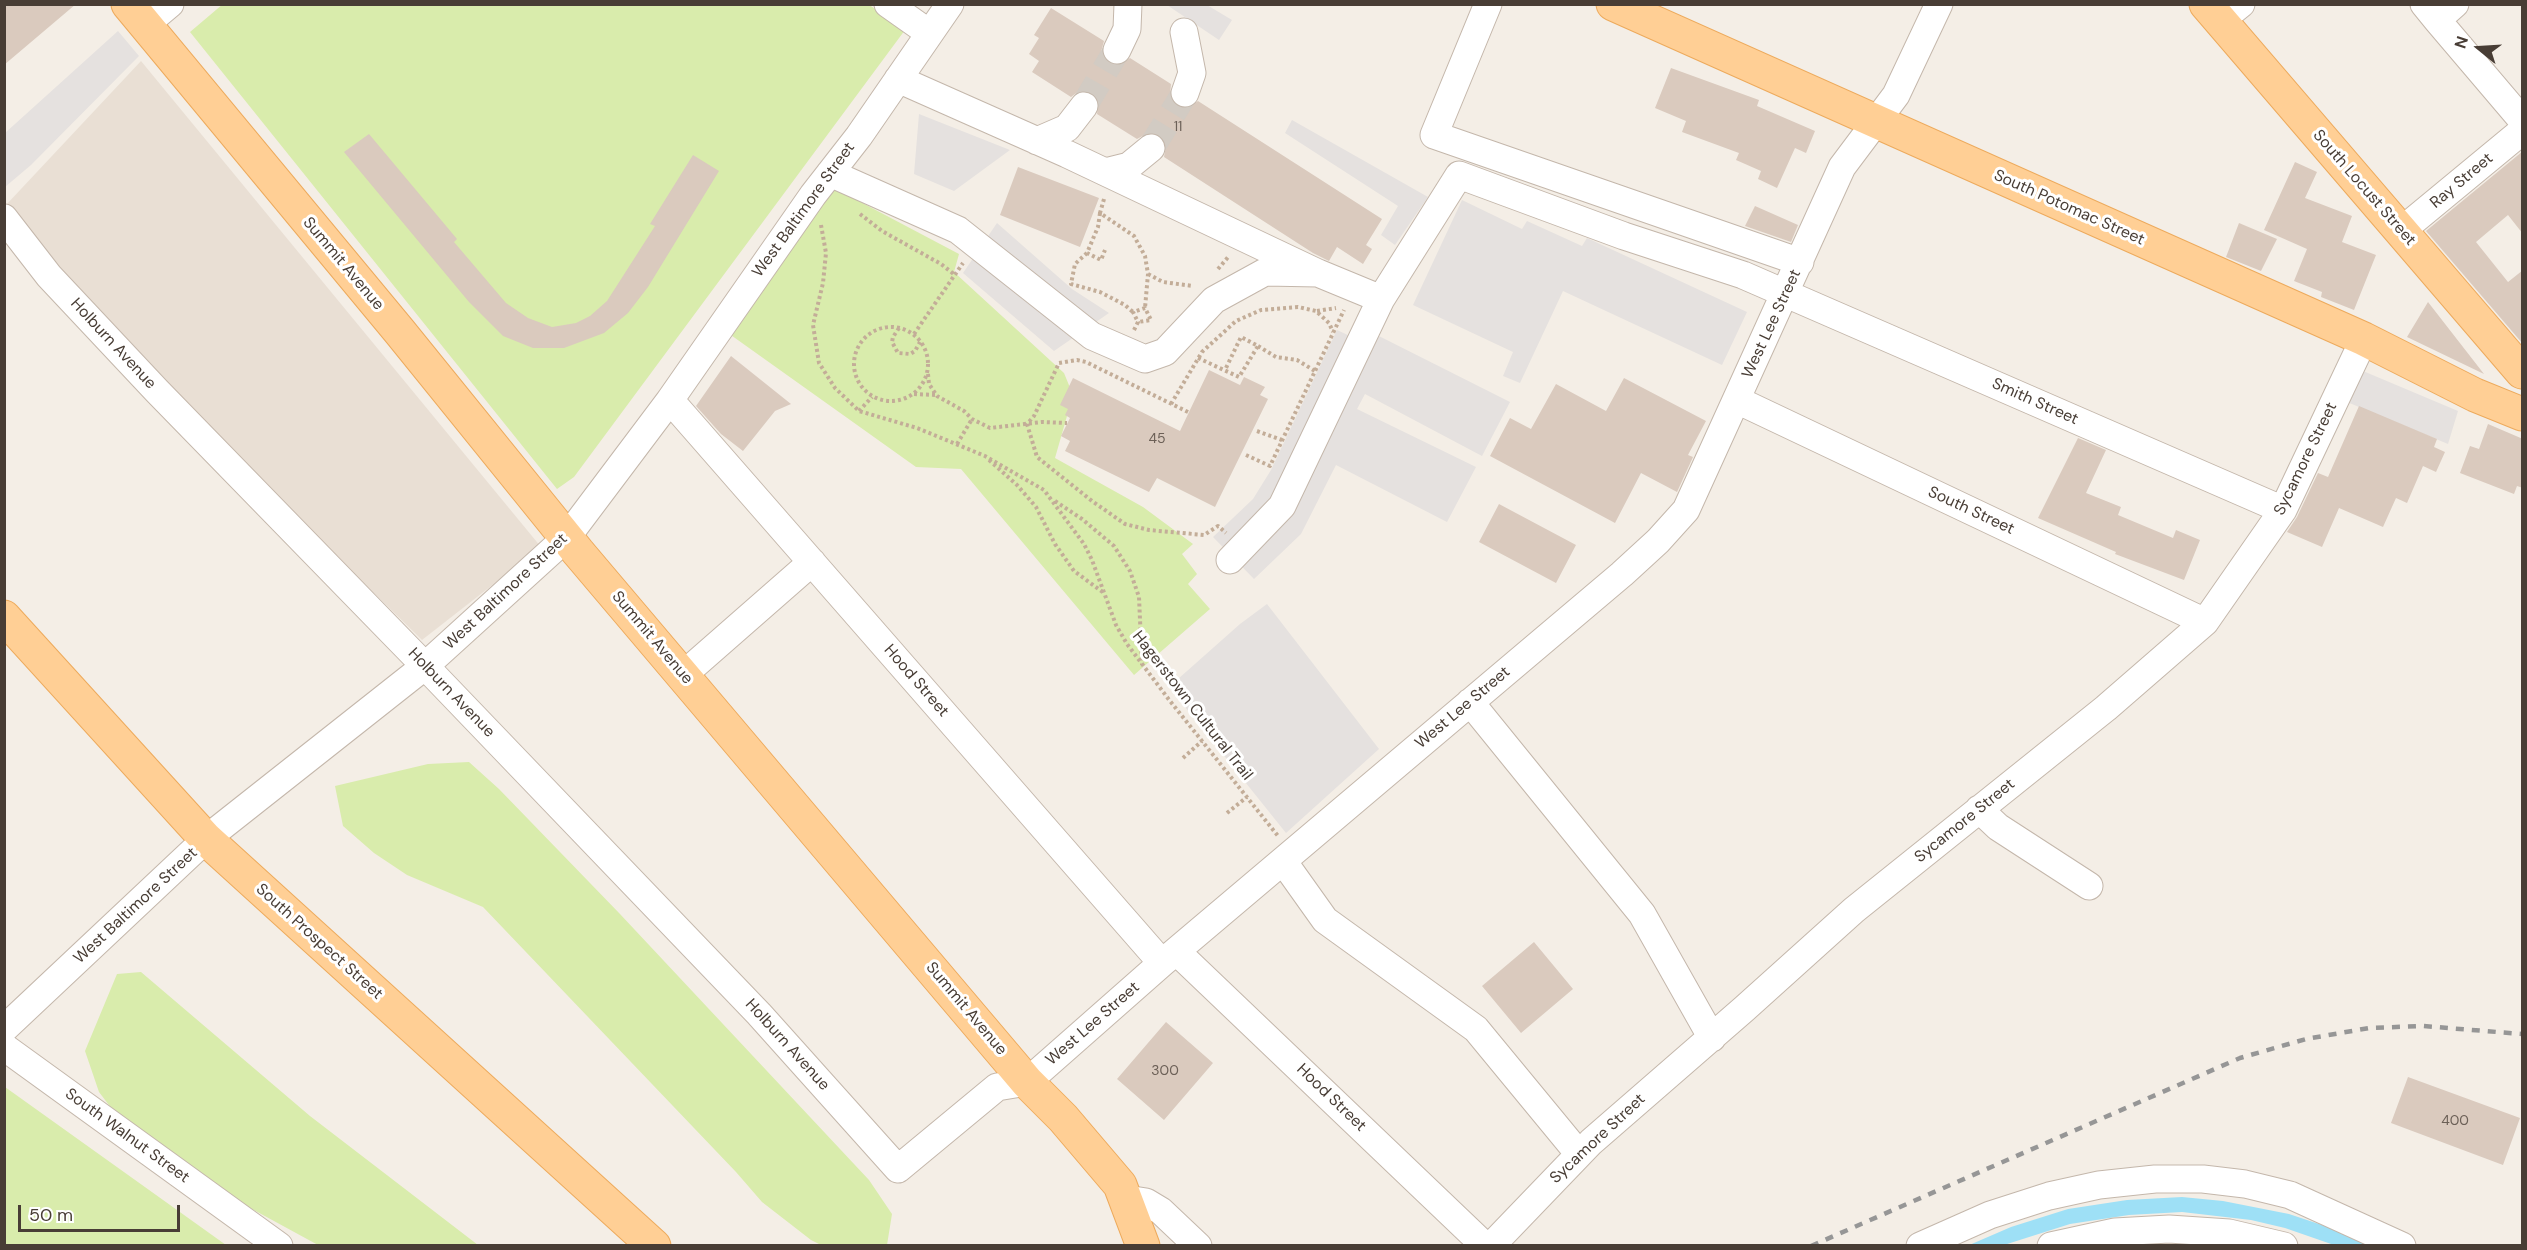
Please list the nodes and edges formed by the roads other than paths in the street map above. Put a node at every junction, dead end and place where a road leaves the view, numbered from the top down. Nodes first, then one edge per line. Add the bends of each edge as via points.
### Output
1 (170, 4) edge
2 (888, 4) edge
3 (950, 4) edge
4 (1128, 4) edge
5 (1488, 4) edge
6 (1613, 4) edge
7 (1939, 4) edge
8 (2222, 10) edge
9 (2439, 10) edge
10 (136, 15) edge
11 (1184, 32) dead end
12 (929, 33) junction
13 (1117, 50) tunnel mouth
14 (898, 79) junction
15 (1185, 93) tunnel mouth
16 (1084, 106) tunnel mouth
17 (2523, 120) edge
18 (1877, 122) junction
19 (2523, 131) edge
20 (1037, 141) junction
21 (1151, 148) tunnel mouth
22 (1105, 172) junction
23 (830, 173) junction
24 (4, 218) edge
25 (2401, 231) junction
26 (1800, 262) junction
27 (1318, 273) junction
28 (1786, 293) junction
29 (1382, 298) junction
30 (2364, 339) junction
31 (2515, 364) edge
32 (2475, 394) junction
33 (670, 400) junction
34 (1737, 400) junction
35 (2523, 414) edge
36 (2283, 510) junction
37 (567, 537) junction
38 (1236, 554) road end
39 (812, 562) junction
40 (4, 617) edge
41 (2205, 622) junction
42 (425, 666) junction
43 (683, 675) junction
44 (1470, 702) junction
45 (1979, 809) junction
46 (206, 840) junction
47 (1287, 857) junction
48 (2090, 886) dead end
49 (1169, 957) junction
50 (4, 1029) edge
51 (1712, 1038) junction
52 (4, 1047) edge
53 (1027, 1082) junction
54 (1579, 1154) junction
55 (1127, 1199) junction
56 (279, 1245) edge
57 (654, 1245) edge
58 (1143, 1245) edge
59 (1198, 1245) edge
60 (1485, 1245) edge
61 (1491, 1245) edge
62 (1920, 1245) edge
63 (2051, 1245) edge
64 (2284, 1245) edge
65 (2402, 1245) edge

1 - 10 street
2 - 12 street
3 - 12 street, West Baltimore Street
4 - 13 street via 1127,29
5 - 26 street via 1434,135
6 - 18 main road, South Potomac Street
7 - 18 street, West Lee Street via 1896,95
8 - 25 main road, South Locust Street
9 - 17 street
10 - 37 main road, Summit Avenue
11 - 15 street via 1191,73
12 - 14 street, West Baltimore Street
14 - 20 street
14 - 23 street, West Baltimore Street
16 - 20 street via 1067,128
18 - 26 street, West Lee Street via 1842,167
18 - 30 main road, South Potomac Street
19 - 25 street, Ray Street
20 - 22 street
21 - 22 street via 1129,166
22 - 27 street
23 - 27 street via 958,230 1092,336 1145,358 1165,352 1214,300 1265,272
23 - 33 street, West Baltimore Street
24 - 42 street, Holburn Avenue via 49,276 157,391
25 - 31 main road, South Locust Street
26 - 28 street, West Lee Street
27 - 29 street
28 - 29 street, Smith Street via 1459,175
28 - 34 street, West Lee Street
28 - 36 street, Smith Street
29 - 38 street via 1282,506
30 - 32 main road, South Potomac Street
30 - 36 street, Sycamore Street
31 - 32 main road
32 - 35 main road, South Potomac Street
33 - 37 street, West Baltimore Street
33 - 39 street, Hood Street
34 - 41 street, South Street
34 - 44 street, West Lee Street via 1686,510 1659,541
36 - 41 street, Sycamore Street
37 - 42 street, West Baltimore Street
37 - 43 main road, Summit Avenue
39 - 43 street
39 - 49 street, Hood Street
40 - 46 main road, South Prospect Street
41 - 45 street, Sycamore Street via 2106,708
42 - 46 street, West Baltimore Street
42 - 53 street, Holburn Avenue via 759,1014 898,1169 997,1088
43 - 53 main road, Summit Avenue
44 - 47 street, West Lee Street
44 - 51 street via 1642,915
45 - 48 street via 1998,827
45 - 51 street, Sycamore Street via 1854,910
46 - 50 street, West Baltimore Street
46 - 57 main road, South Prospect Street
47 - 49 street, West Lee Street
47 - 54 street via 1325,920 1476,1029
49 - 53 street, West Lee Street
49 - 60 street, Hood Street
51 - 54 street, Sycamore Street
52 - 56 street, South Walnut Street
53 - 55 main road, Summit Avenue via 1063,1118 1120,1185
54 - 61 street, Sycamore Street
55 - 58 main road, Summit Avenue
55 - 59 street via 1146,1202 1161,1211
62 - 65 street via 1990,1215 2049,1196 2155,1179 2203,1179 2290,1195
63 - 64 street via 2115,1232 2169,1229 2229,1233

